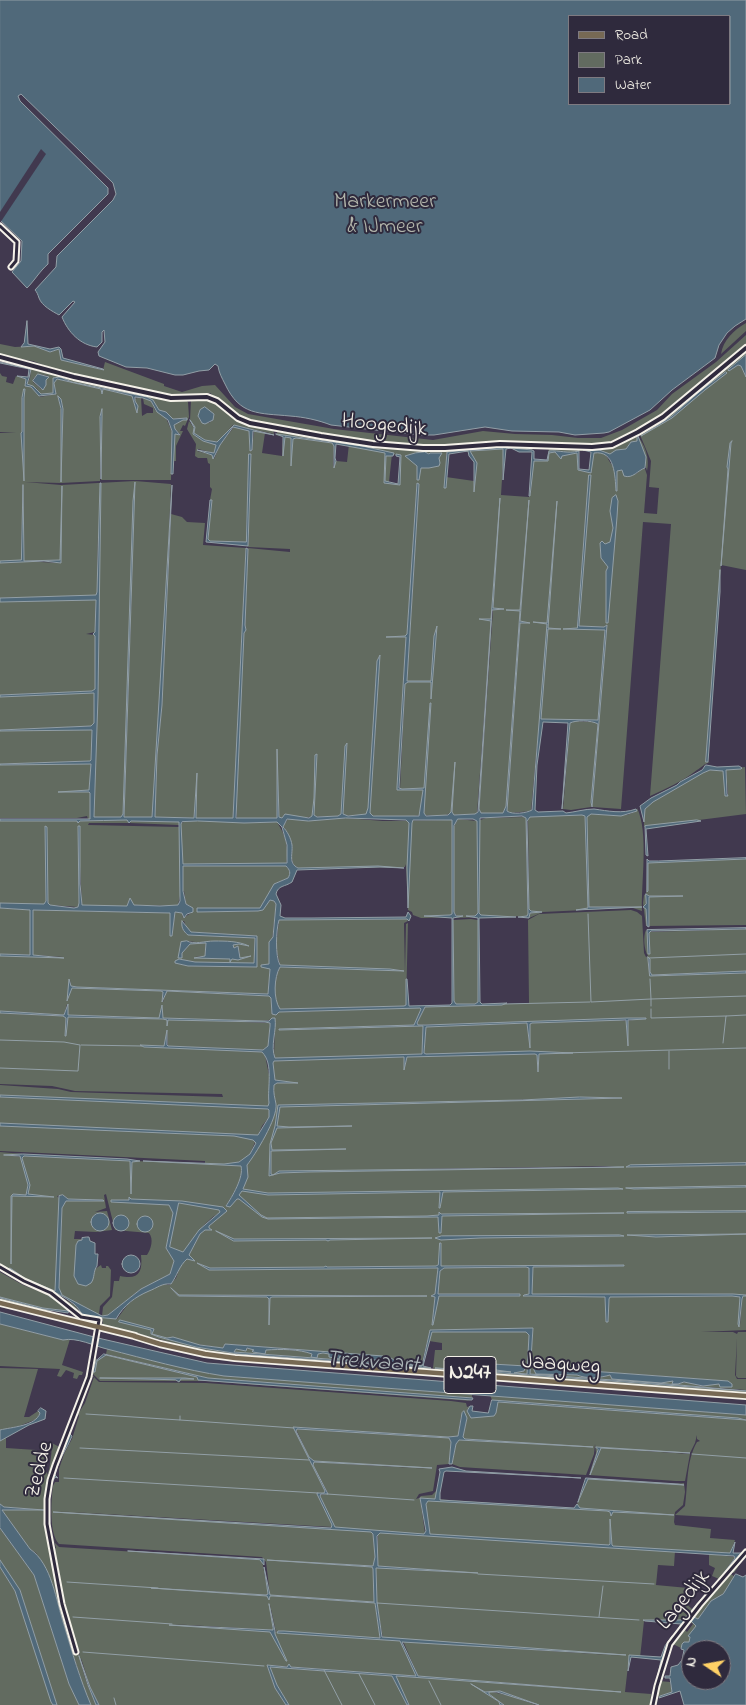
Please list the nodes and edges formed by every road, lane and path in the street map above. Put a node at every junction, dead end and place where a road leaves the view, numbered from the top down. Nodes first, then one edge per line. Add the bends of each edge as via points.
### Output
1 (0, 226) edge
2 (11, 267) dead end
3 (746, 348) edge
4 (0, 357) edge
5 (0, 1267) edge
6 (0, 1303) edge
7 (98, 1327) junction
8 (746, 1396) edge
9 (746, 1552) edge
10 (76, 1652) dead end
11 (653, 1705) edge

1 - 2 street via 17,242 16,262
3 - 4 street, Hoogedijk via 662,418 612,445 592,447 500,444 423,448 373,444 250,423 207,397 171,398
5 - 7 street, Zedde via 51,1293 81,1317 99,1320
6 - 7 main road, N247
7 - 8 main road, Jaagweg / N247 via 195,1352 235,1358
7 - 10 street, Zedde via 87,1383 51,1478 47,1509 63,1609
9 - 11 street, Lagedijk via 671,1642

